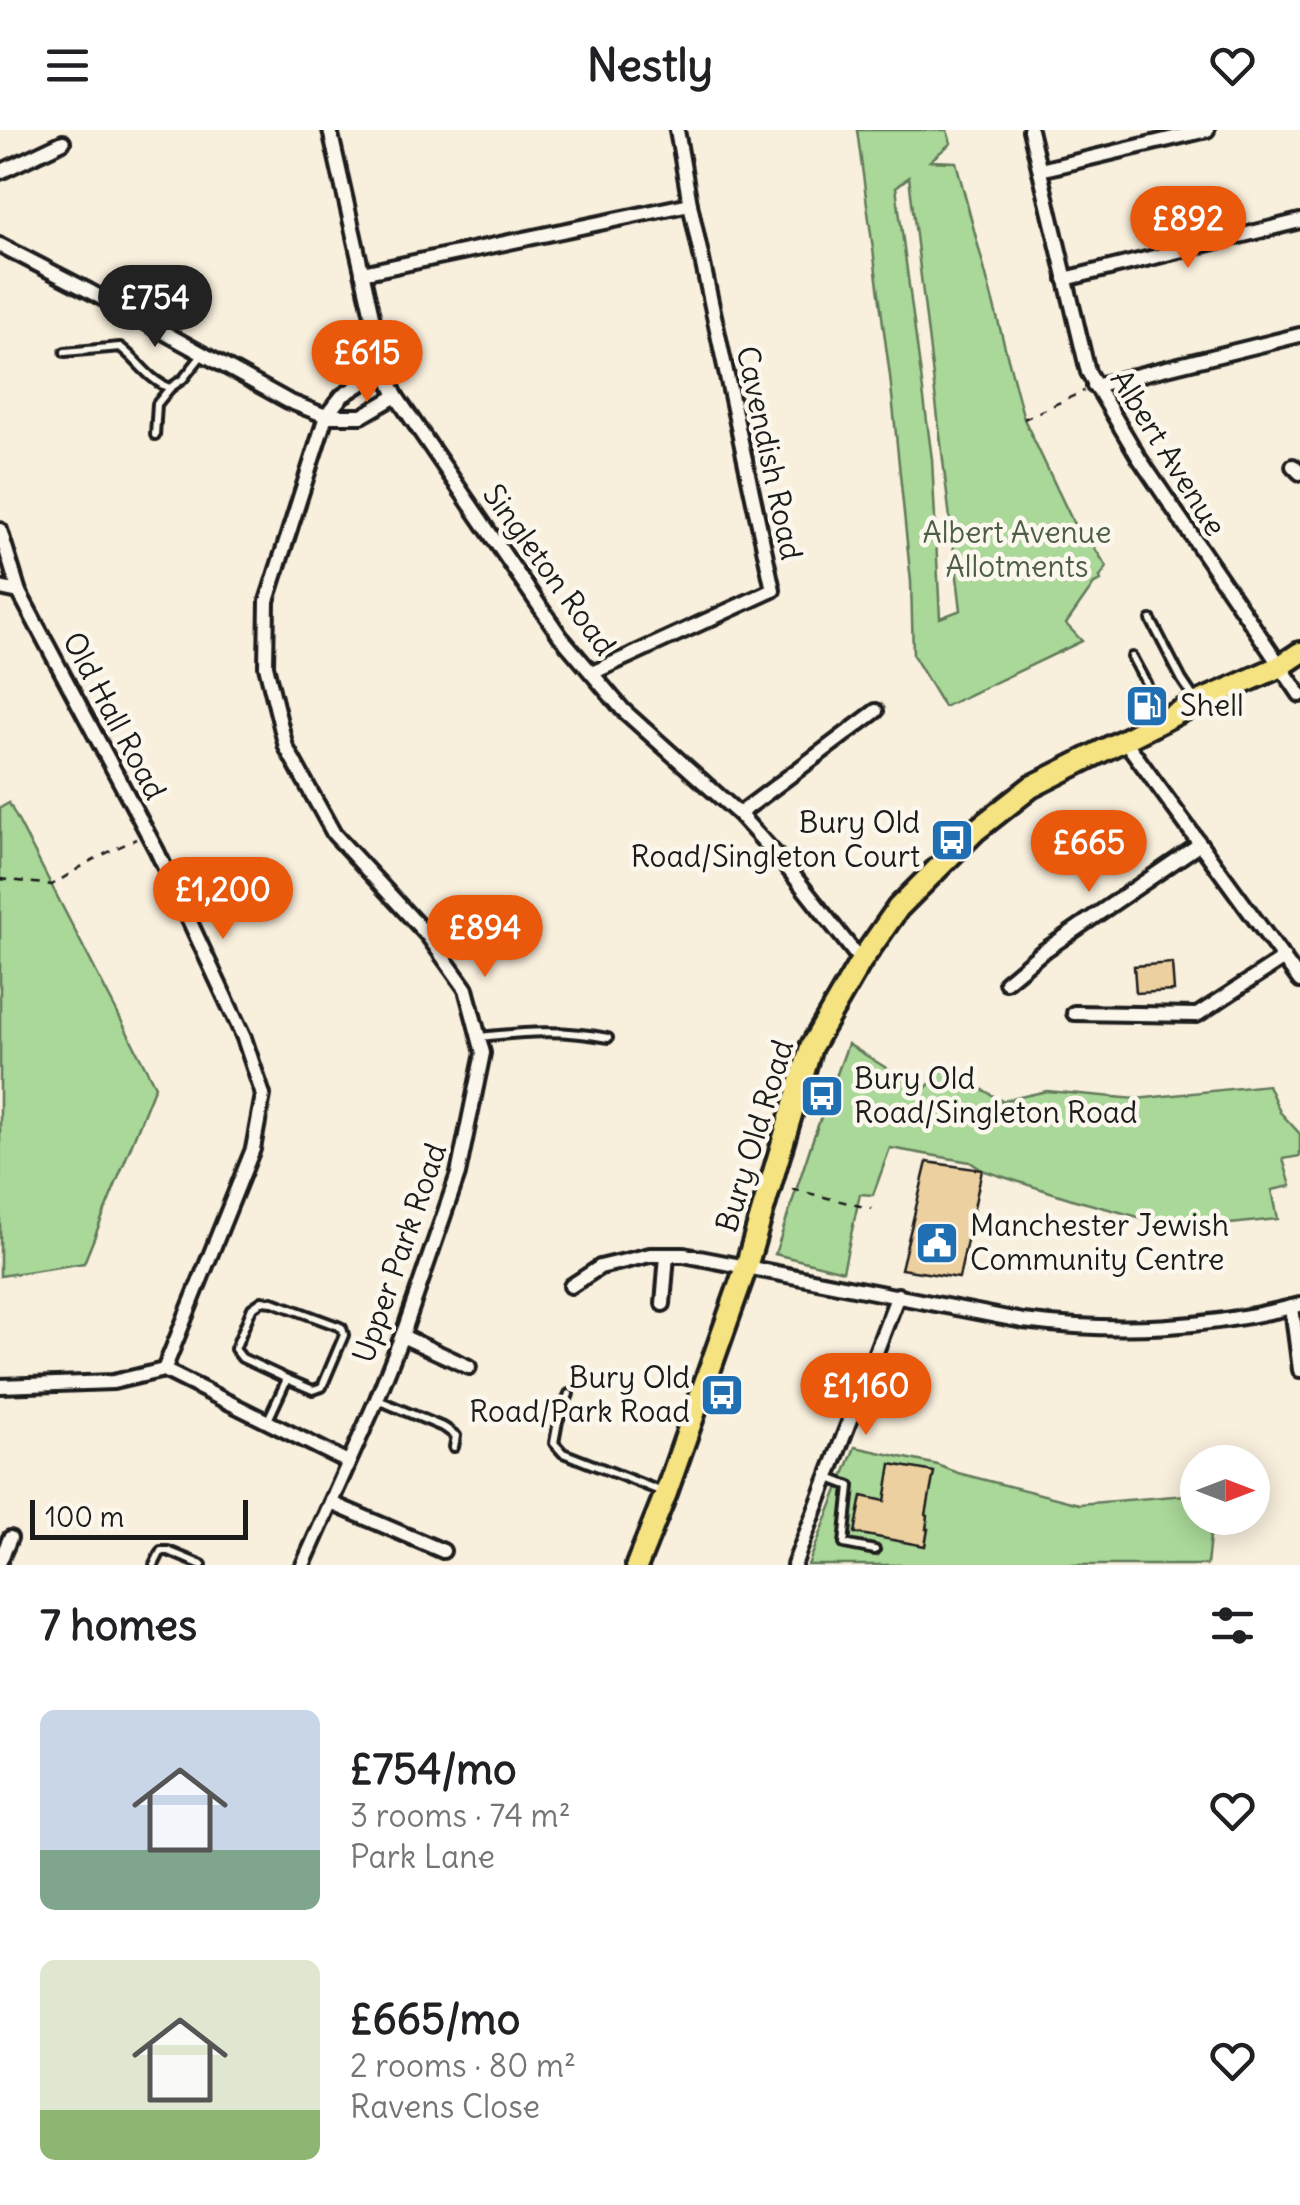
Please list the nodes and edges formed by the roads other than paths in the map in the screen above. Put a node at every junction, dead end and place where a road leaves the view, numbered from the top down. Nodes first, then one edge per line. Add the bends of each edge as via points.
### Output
1 (330, 130) edge
2 (677, 130) edge
3 (1030, 130) edge
4 (1207, 130) edge
5 (63, 142) dead end
6 (1040, 170) junction
7 (0, 172) edge
8 (690, 204) junction
9 (1300, 221) edge
10 (0, 245) edge
11 (362, 274) junction
12 (1065, 280) junction
13 (1300, 336) edge
14 (66, 352) dead end
15 (204, 353) junction
16 (384, 369) junction
17 (1094, 386) junction
18 (170, 388) junction
19 (396, 396) junction
20 (326, 416) junction
21 (154, 434) dead end
22 (0, 530) edge
23 (0, 588) edge
24 (19, 592) junction
25 (1151, 620) dead end
26 (1300, 653) edge
27 (1132, 657) dead end
28 (1279, 667) junction
29 (592, 673) junction
30 (1300, 695) edge
31 (1197, 703) junction
32 (876, 711) dead end
33 (1161, 722) junction
34 (1125, 741) junction
35 (740, 814) junction
36 (1200, 844) junction
37 (1284, 958) junction
38 (861, 961) junction
39 (1300, 980) edge
40 (1006, 982) dead end
41 (1074, 1013) dead end
42 (479, 1038) junction
43 (608, 1038) dead end
44 (667, 1255) junction
45 (746, 1267) junction
46 (571, 1286) dead end
47 (898, 1295) junction
48 (664, 1304) dead end
49 (1296, 1306) edge
50 (402, 1336) junction
51 (469, 1367) dead end
52 (164, 1370) junction
53 (1300, 1370) edge
54 (287, 1379) junction
55 (0, 1386) edge
56 (570, 1394) dead end
57 (377, 1399) junction
58 (268, 1421) junction
59 (454, 1448) dead end
60 (348, 1462) junction
61 (828, 1477) junction
62 (666, 1494) junction
63 (331, 1502) junction
64 (10, 1538) dead end
65 (876, 1550) dead end
66 (444, 1551) dead end
67 (0, 1561) edge
68 (154, 1565) edge
69 (202, 1565) edge
70 (303, 1565) edge
71 (637, 1565) edge
72 (794, 1565) edge

1 - 11 street, Singleton Road
2 - 8 street, Cavendish Road
3 - 6 street, Albert Avenue
4 - 6 street
5 - 7 street
6 - 12 street, Albert Avenue
8 - 11 street
8 - 29 street, Cavendish Road via 774,590
9 - 12 street
10 - 15 street
11 - 16 street, Singleton Road
12 - 17 street, Albert Avenue
13 - 17 street
14 - 18 lane via 120,347 156,383
15 - 18 lane
15 - 20 street
16 - 19 street, Singleton Road
16 - 20 street via 342,396
17 - 28 street, Albert Avenue
18 - 21 lane via 157,404
19 - 20 street via 362,416
19 - 29 street, Singleton Road
20 - 42 street, Upper Park Road via 268,601 266,666 286,747 334,834 428,936 466,989
22 - 24 street, Old Hall Road
23 - 24 street
24 - 52 street, Old Hall Road via 148,834 244,1038 263,1095 253,1149
25 - 31 lane
26 - 28 main road, Bury Old Road
27 - 33 lane
28 - 30 street, Albert Avenue
28 - 31 main road, Bury Old Road
29 - 35 street, Singleton Road via 623,710
31 - 33 main road, Bury Old Road
32 - 35 street
33 - 34 main road, Bury Old Road
34 - 36 street
34 - 38 main road, Bury Old Road via 1031,787 975,831 898,908
35 - 38 street, Singleton Road
36 - 37 street
36 - 40 street
37 - 39 street
37 - 41 street via 1197,1015
38 - 45 main road, Bury Old Road via 811,1047
42 - 43 lane via 565,1031
42 - 50 street, Upper Park Road via 482,1053 458,1174
44 - 45 street
44 - 46 street via 600,1267
44 - 48 street
45 - 47 street
45 - 62 main road, Bury Old Road
47 - 49 street via 1023,1321 1129,1330
47 - 61 street
49 - 53 street
50 - 51 street
50 - 57 street, Upper Park Road
52 - 55 street via 113,1382
52 - 58 street
54 - 54 lane via 320,1389 344,1331 262,1301 252,1308 235,1349
54 - 58 lane
56 - 62 lane via 554,1443
57 - 59 lane via 445,1428 456,1436
57 - 60 street, Upper Park Road
58 - 60 street
60 - 63 street, Upper Park Road
61 - 65 lane via 850,1486 844,1544
61 - 72 street
62 - 71 main road, Bury Old Road
63 - 66 street
63 - 70 street, Upper Park Road
64 - 67 street
68 - 69 lane via 161,1550

